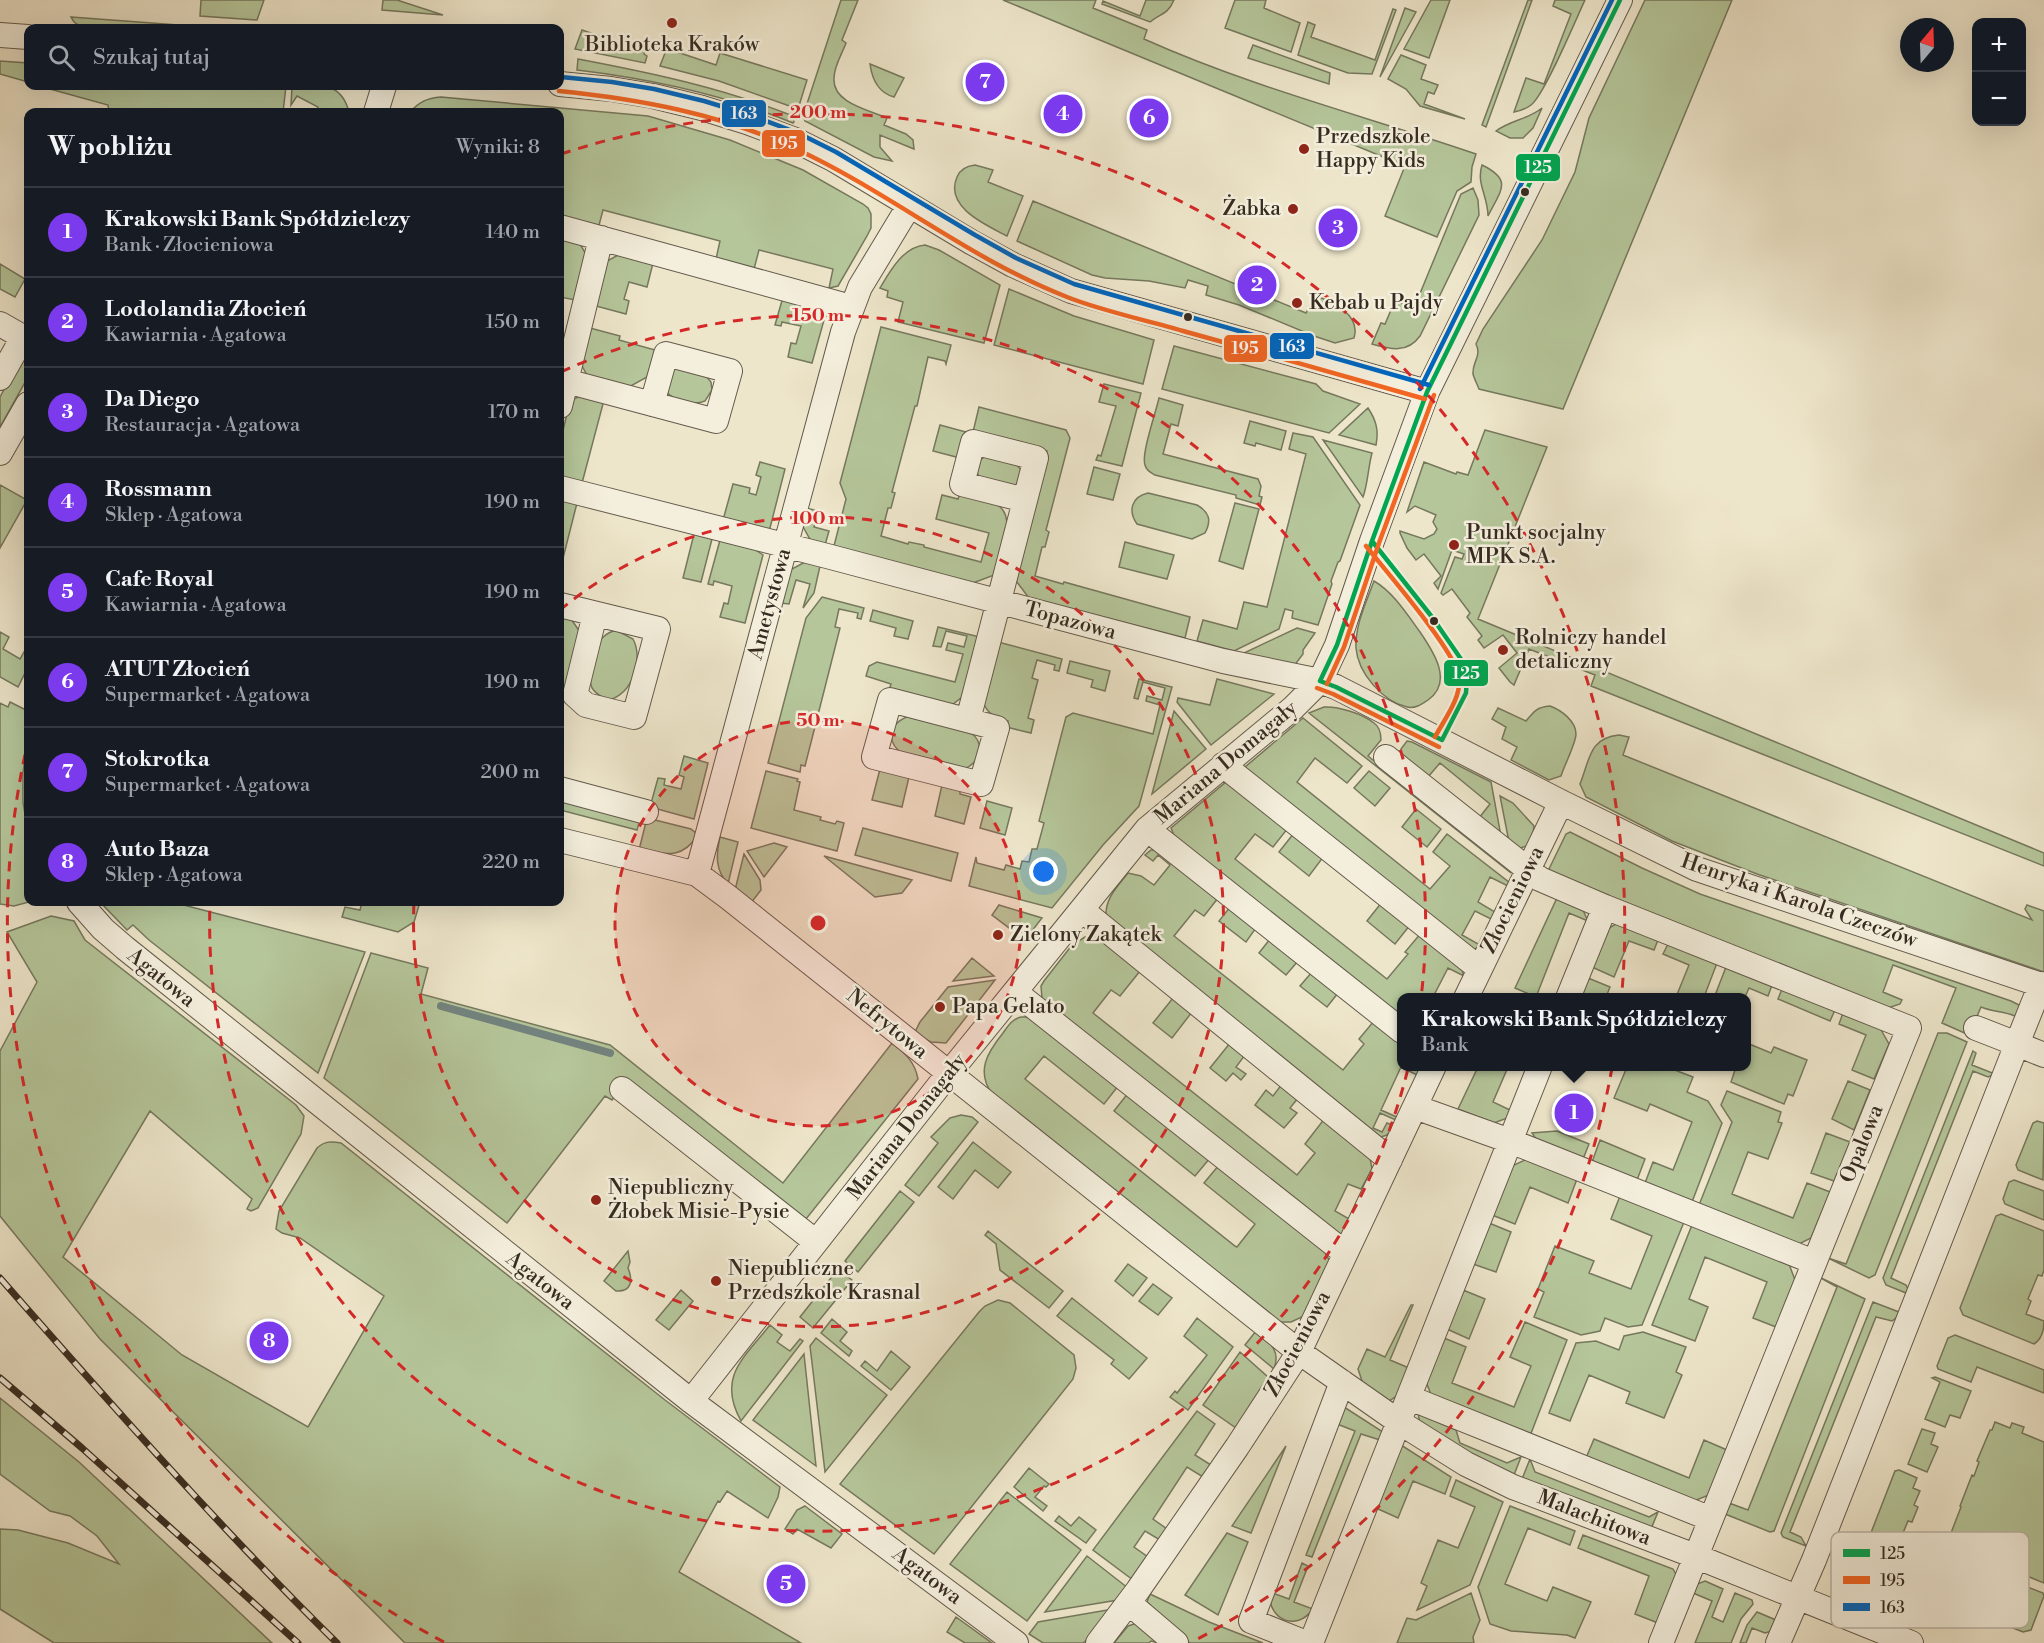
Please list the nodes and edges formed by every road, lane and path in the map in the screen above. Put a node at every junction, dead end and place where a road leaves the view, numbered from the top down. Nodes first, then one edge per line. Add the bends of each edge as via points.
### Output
1 (1620, 0) edge
2 (0, 35) edge
3 (24, 37) edge
4 (564, 84) edge
5 (383, 90) edge
6 (377, 108) edge
7 (909, 206) junction
8 (564, 228) edge
9 (601, 238) junction
10 (851, 307) junction
11 (0, 324) edge
12 (24, 337) edge
13 (24, 341) edge
14 (0, 378) edge
15 (566, 381) junction
16 (564, 389) edge
17 (1427, 392) junction
18 (652, 404) dead end
19 (24, 411) edge
20 (0, 453) edge
21 (564, 489) edge
22 (1025, 500) dead end
23 (786, 545) junction
24 (998, 602) junction
25 (564, 606) edge
26 (595, 614) junction
27 (1320, 681) junction
28 (968, 720) junction
29 (1386, 758) dead end
30 (1223, 765) junction
31 (564, 790) edge
32 (1561, 802) junction
33 (646, 812) dead end
34 (1147, 829) junction
35 (564, 841) edge
36 (1527, 869) junction
37 (697, 874) junction
38 (83, 906) edge
39 (1605, 907) junction
40 (1082, 910) junction
41 (1480, 969) junction
42 (2043, 985) edge
43 (1015, 992) junction
44 (1468, 993) edge
45 (1570, 993) edge
46 (1397, 1028) edge
47 (1976, 1028) dead end
48 (2018, 1044) junction
49 (2044, 1055) edge
50 (1432, 1071) edge
51 (1538, 1071) edge
52 (949, 1073) junction
53 (622, 1089) dead end
54 (1415, 1107) junction
55 (1510, 1141) junction
56 (1390, 1160) junction
57 (816, 1242) junction
58 (1345, 1253) junction
59 (1814, 1262) junction
60 (1299, 1352) junction
61 (1342, 1382) junction
62 (1410, 1398) junction
63 (692, 1401) junction
64 (1399, 1422) junction
65 (1711, 1519) junction
66 (1695, 1556) junction
67 (1797, 1597) junction
68 (1129, 1603) junction
69 (1831, 1611) edge
70 (1874, 1628) edge
71 (1016, 1643) edge
72 (1098, 1643) edge
73 (1176, 1643) edge
74 (1306, 1643) edge
75 (1311, 1643) edge
76 (1661, 1643) edge
77 (1778, 1643) edge
78 (1911, 1643) edge

1 - 17 street, Mariana Domagały
2 - 3 street
4 - 7 street via 653,96 747,122 833,159
5 - 6 street
7 - 10 street, Ametystowa via 867,272
7 - 17 street via 1013,265 1071,291
8 - 9 street
9 - 10 street
9 - 15 street
10 - 23 street, Ametystowa
11 - 12 street
13 - 14 street
15 - 16 street
15 - 18 street
17 - 27 street, Mariana Domagały via 1337,645
19 - 20 street
21 - 23 street, Topazowa
22 - 24 street
23 - 24 street, Topazowa
23 - 37 street, Ametystowa
24 - 27 street, Topazowa via 1223,661
24 - 28 street
25 - 26 street
26 - 26 street via 658,629 634,717 586,705 575,695
27 - 30 street, Mariana Domagały
27 - 32 street, Topazowa
28 - 28 street via 997,728 981,784 874,757 890,700
29 - 36 street, Opalowa
30 - 34 street, Mariana Domagały
30 - 41 street
31 - 33 street
32 - 36 street, Złocieniowa
32 - 42 street, Henryka i Karola Czeczów via 1697,869
34 - 40 street, Mariana Domagały
34 - 46 street
35 - 37 street, Nefrytowa
36 - 39 street, Opalowa via 1540,879
36 - 41 street, Złocieniowa
37 - 52 street, Nefrytowa
38 - 63 street, Agatowa via 124,948
39 - 45 street
39 - 59 street, Opalowa via 1909,1028
40 - 43 street, Mariana Domagały
40 - 56 street
41 - 44 street, Złocieniowa
42 - 48 street
43 - 52 street, Mariana Domagały
43 - 58 street
47 - 48 street
48 - 49 street
48 - 67 street
50 - 54 street, Złocieniowa
51 - 55 street
52 - 57 street, Mariana Domagały
52 - 60 street, Nefrytowa
53 - 57 street
54 - 55 street
54 - 56 street, Złocieniowa
55 - 59 street
55 - 62 street
56 - 58 street, Złocieniowa
57 - 63 street, Mariana Domagały
58 - 60 street, Złocieniowa
59 - 65 street, Opalowa
60 - 61 street, Malachitowa
60 - 68 street, Złocieniowa
61 - 64 street, Malachitowa
61 - 74 street via 1251,1621
62 - 64 street
62 - 65 street
63 - 71 street, Agatowa
64 - 66 street, Malachitowa via 1466,1464 1513,1487
64 - 75 street
65 - 66 street, Opalowa
66 - 67 street, Malachitowa
66 - 76 street, Opalowa
67 - 69 street, Malachitowa
67 - 77 street
68 - 72 street, Złocieniowa
68 - 73 street
70 - 78 street, Malachitowa

